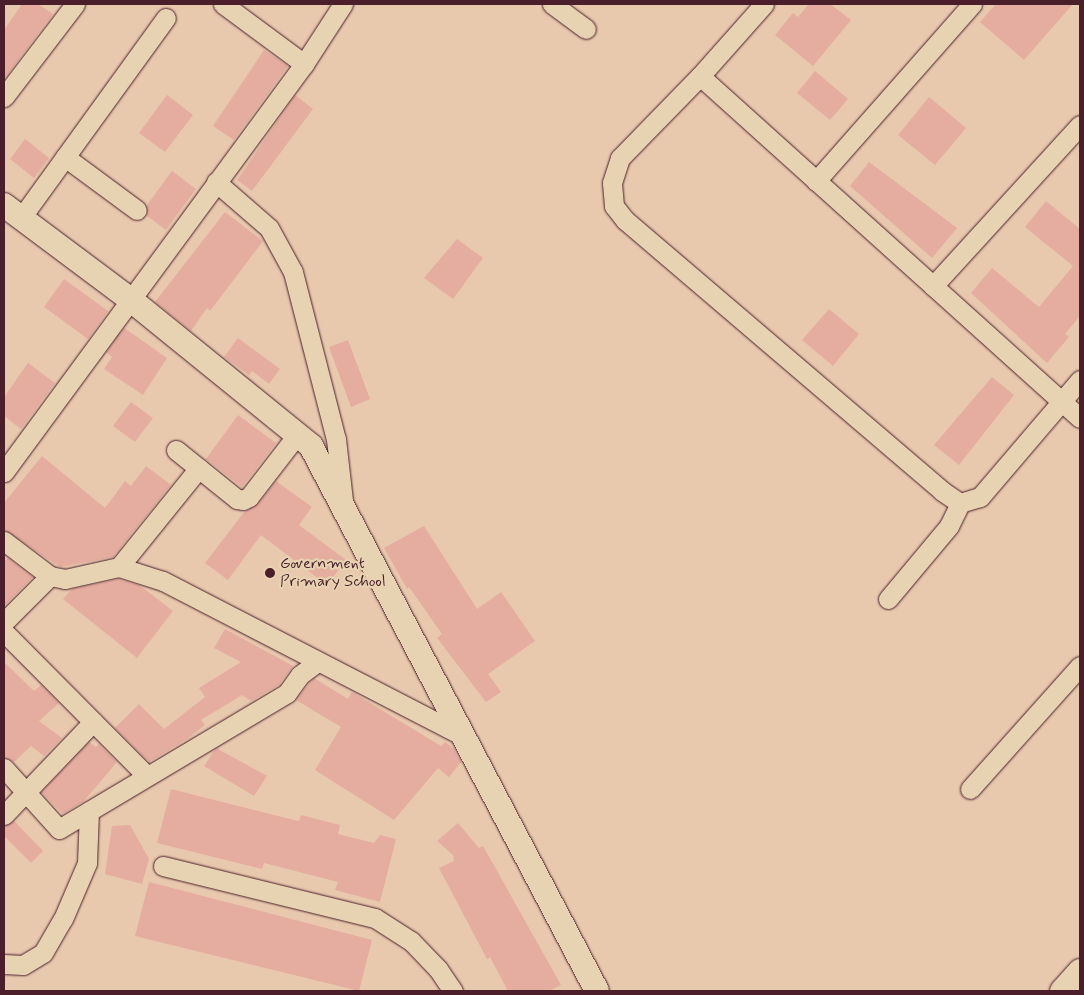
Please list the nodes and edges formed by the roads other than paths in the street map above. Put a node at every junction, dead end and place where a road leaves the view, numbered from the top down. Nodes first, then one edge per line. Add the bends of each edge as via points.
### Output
1 (75, 4) edge
2 (223, 4) edge
3 (344, 4) edge
4 (552, 4) edge
5 (764, 4) edge
6 (972, 4) edge
7 (166, 18) dead end
8 (586, 29) dead end
9 (304, 64) junction
10 (700, 76) junction
11 (4, 96) edge
12 (1080, 125) edge
13 (65, 157) junction
14 (816, 181) junction
15 (216, 182) junction
16 (137, 210) dead end
17 (12, 212) edge
18 (933, 286) junction
19 (131, 300) junction
20 (1080, 380) edge
21 (1062, 401) junction
22 (1080, 418) edge
23 (298, 435) junction
24 (176, 450) dead end
25 (199, 468) junction
26 (4, 472) edge
27 (960, 503) junction
28 (344, 508) junction
29 (4, 541) edge
30 (119, 567) junction
31 (50, 576) junction
32 (888, 599) dead end
33 (4, 622) edge
34 (4, 632) edge
35 (317, 662) junction
36 (1080, 666) edge
37 (93, 722) junction
38 (461, 735) junction
39 (4, 768) edge
40 (147, 776) junction
41 (970, 789) dead end
42 (25, 792) junction
43 (90, 810) junction
44 (4, 815) edge
45 (163, 866) dead end
46 (4, 964) edge
47 (1080, 971) edge
48 (453, 991) edge
49 (596, 991) edge
50 (1062, 991) edge

1 - 11 street
2 - 9 street
3 - 9 street
4 - 8 street
5 - 10 street
6 - 14 street
7 - 13 street
9 - 15 street
10 - 14 street
10 - 27 street via 620,158 612,183 614,206 625,220
12 - 18 street
13 - 16 street
13 - 17 street
14 - 18 street
15 - 19 street
15 - 28 street via 269,228 293,272 336,439
17 - 19 street
18 - 21 street
19 - 23 street
19 - 26 street
20 - 21 street
21 - 22 street
21 - 27 street via 980,497
23 - 25 street via 249,497 242,500
23 - 28 street via 311,446
24 - 25 street
25 - 30 street
27 - 32 street via 948,526
28 - 38 street
29 - 31 street
30 - 31 street via 65,579
30 - 35 street via 163,581
31 - 33 street
34 - 37 street
35 - 38 street
35 - 40 street via 300,675 287,693
36 - 41 street
37 - 40 street
37 - 42 street
38 - 49 street
39 - 42 street
40 - 43 street
42 - 43 street via 59,829
42 - 44 street
43 - 46 street via 87,862 63,919 42,953 23,965
45 - 48 street via 375,918 411,941 438,969
47 - 50 street

